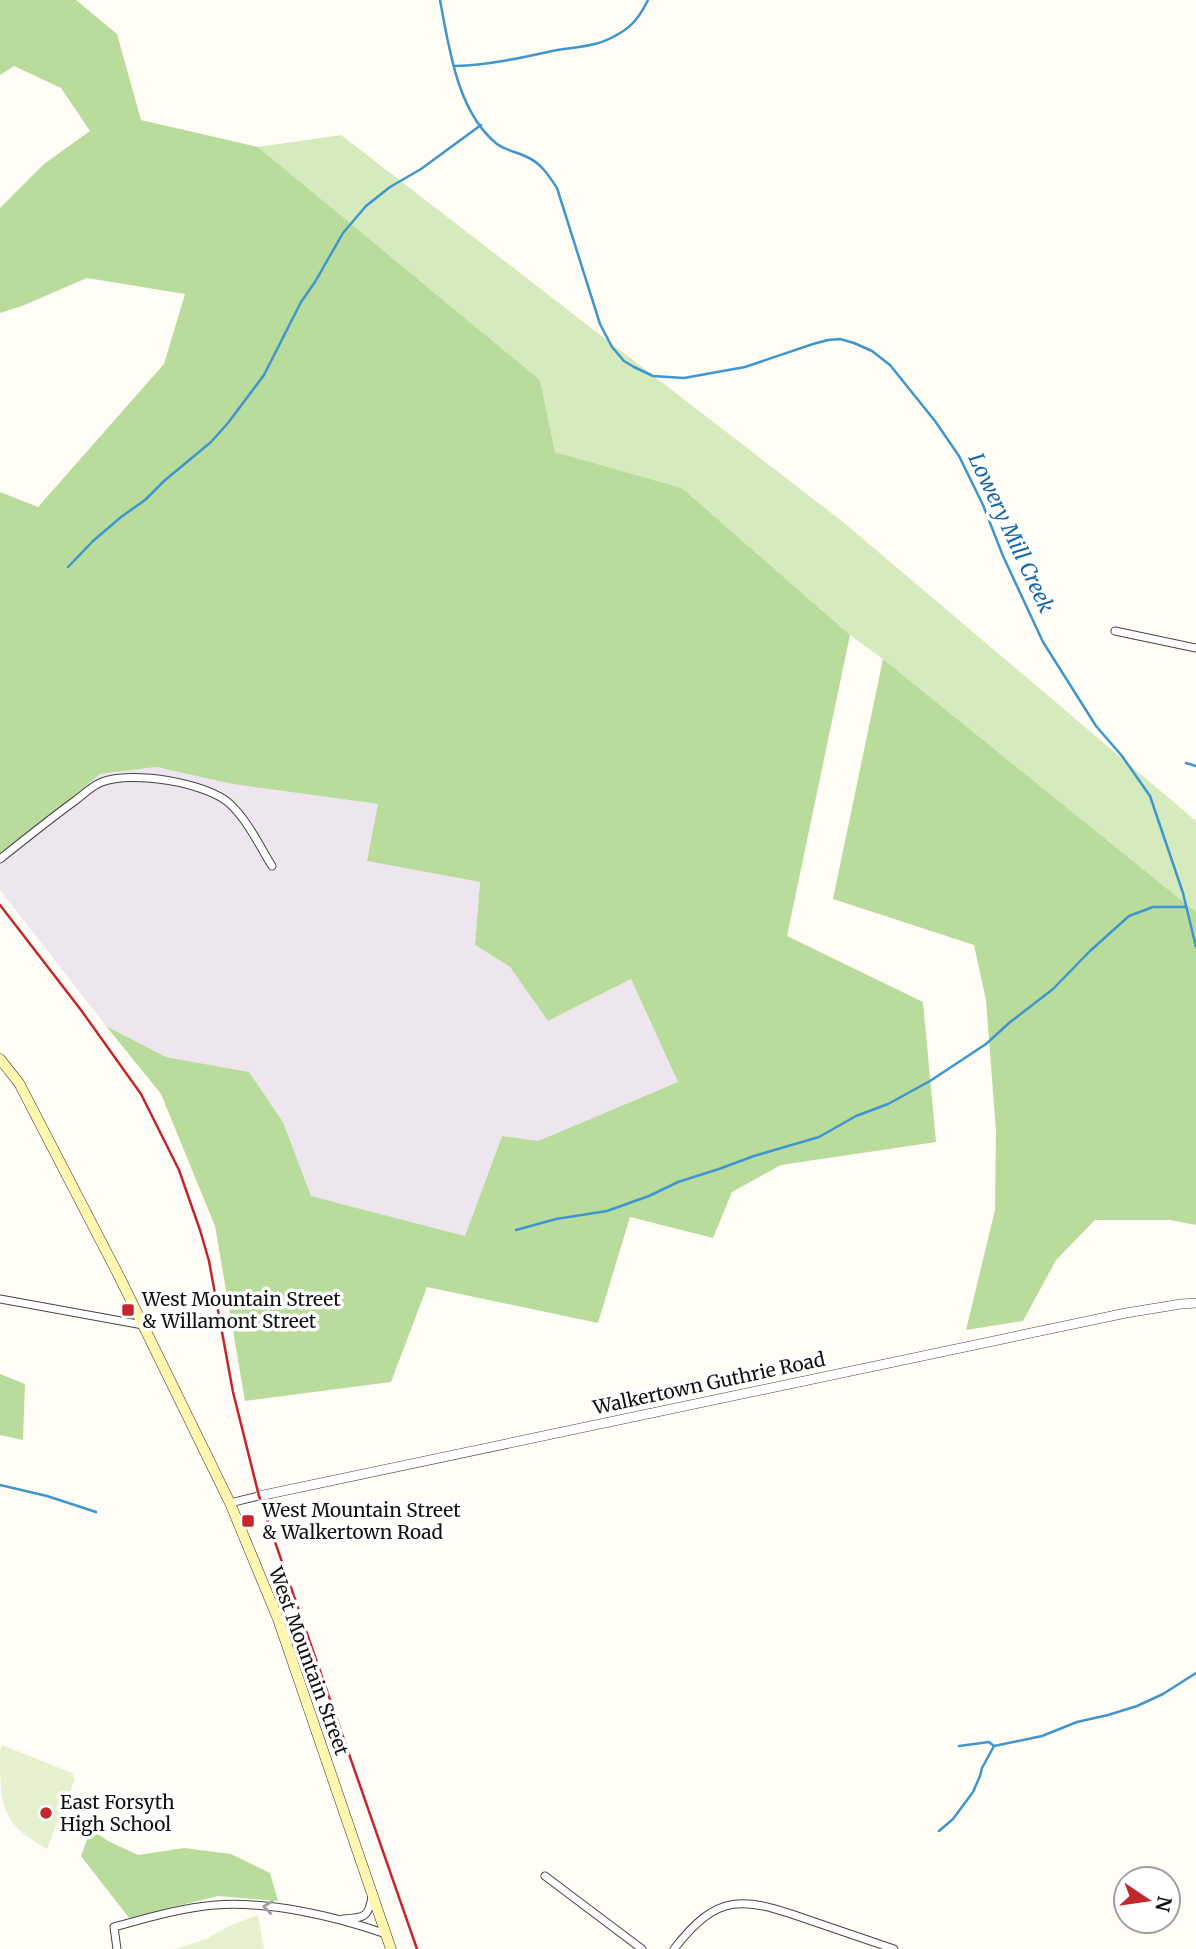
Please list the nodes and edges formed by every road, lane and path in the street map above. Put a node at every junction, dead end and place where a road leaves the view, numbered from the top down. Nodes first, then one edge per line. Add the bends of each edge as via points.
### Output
1 (1115, 631) dead end
2 (1196, 648) edge
3 (0, 859) edge
4 (272, 866) dead end
5 (0, 1059) edge
6 (0, 1299) edge
7 (1196, 1303) edge
8 (143, 1325) junction
9 (259, 1496) joint
10 (230, 1503) junction
11 (545, 1877) dead end
12 (372, 1895) junction
13 (335, 1919) junction
14 (386, 1934) junction
15 (117, 1949) edge
16 (391, 1949) edge
17 (642, 1949) edge
18 (674, 1949) edge
19 (894, 1949) edge

1 - 2 street
3 - 4 street via 101,782 144,776 215,794 228,802
5 - 8 main road, West Mountain Street via 19,1083
6 - 8 street
7 - 9 street, Walkertown Guthrie Road via 1126,1313
8 - 10 main road, West Mountain Street
9 - 10 street, Walkertown Guthrie Road
10 - 12 main road, West Mountain Street via 280,1625
11 - 17 street
12 - 13 street via 365,1915
12 - 14 main road, West Mountain Street
13 - 14 street
13 -> 15 street via 255,1906 187,1909 114,1927
14 - 16 main road, West Mountain Street
18 - 19 street via 707,1914 747,1903 770,1906

